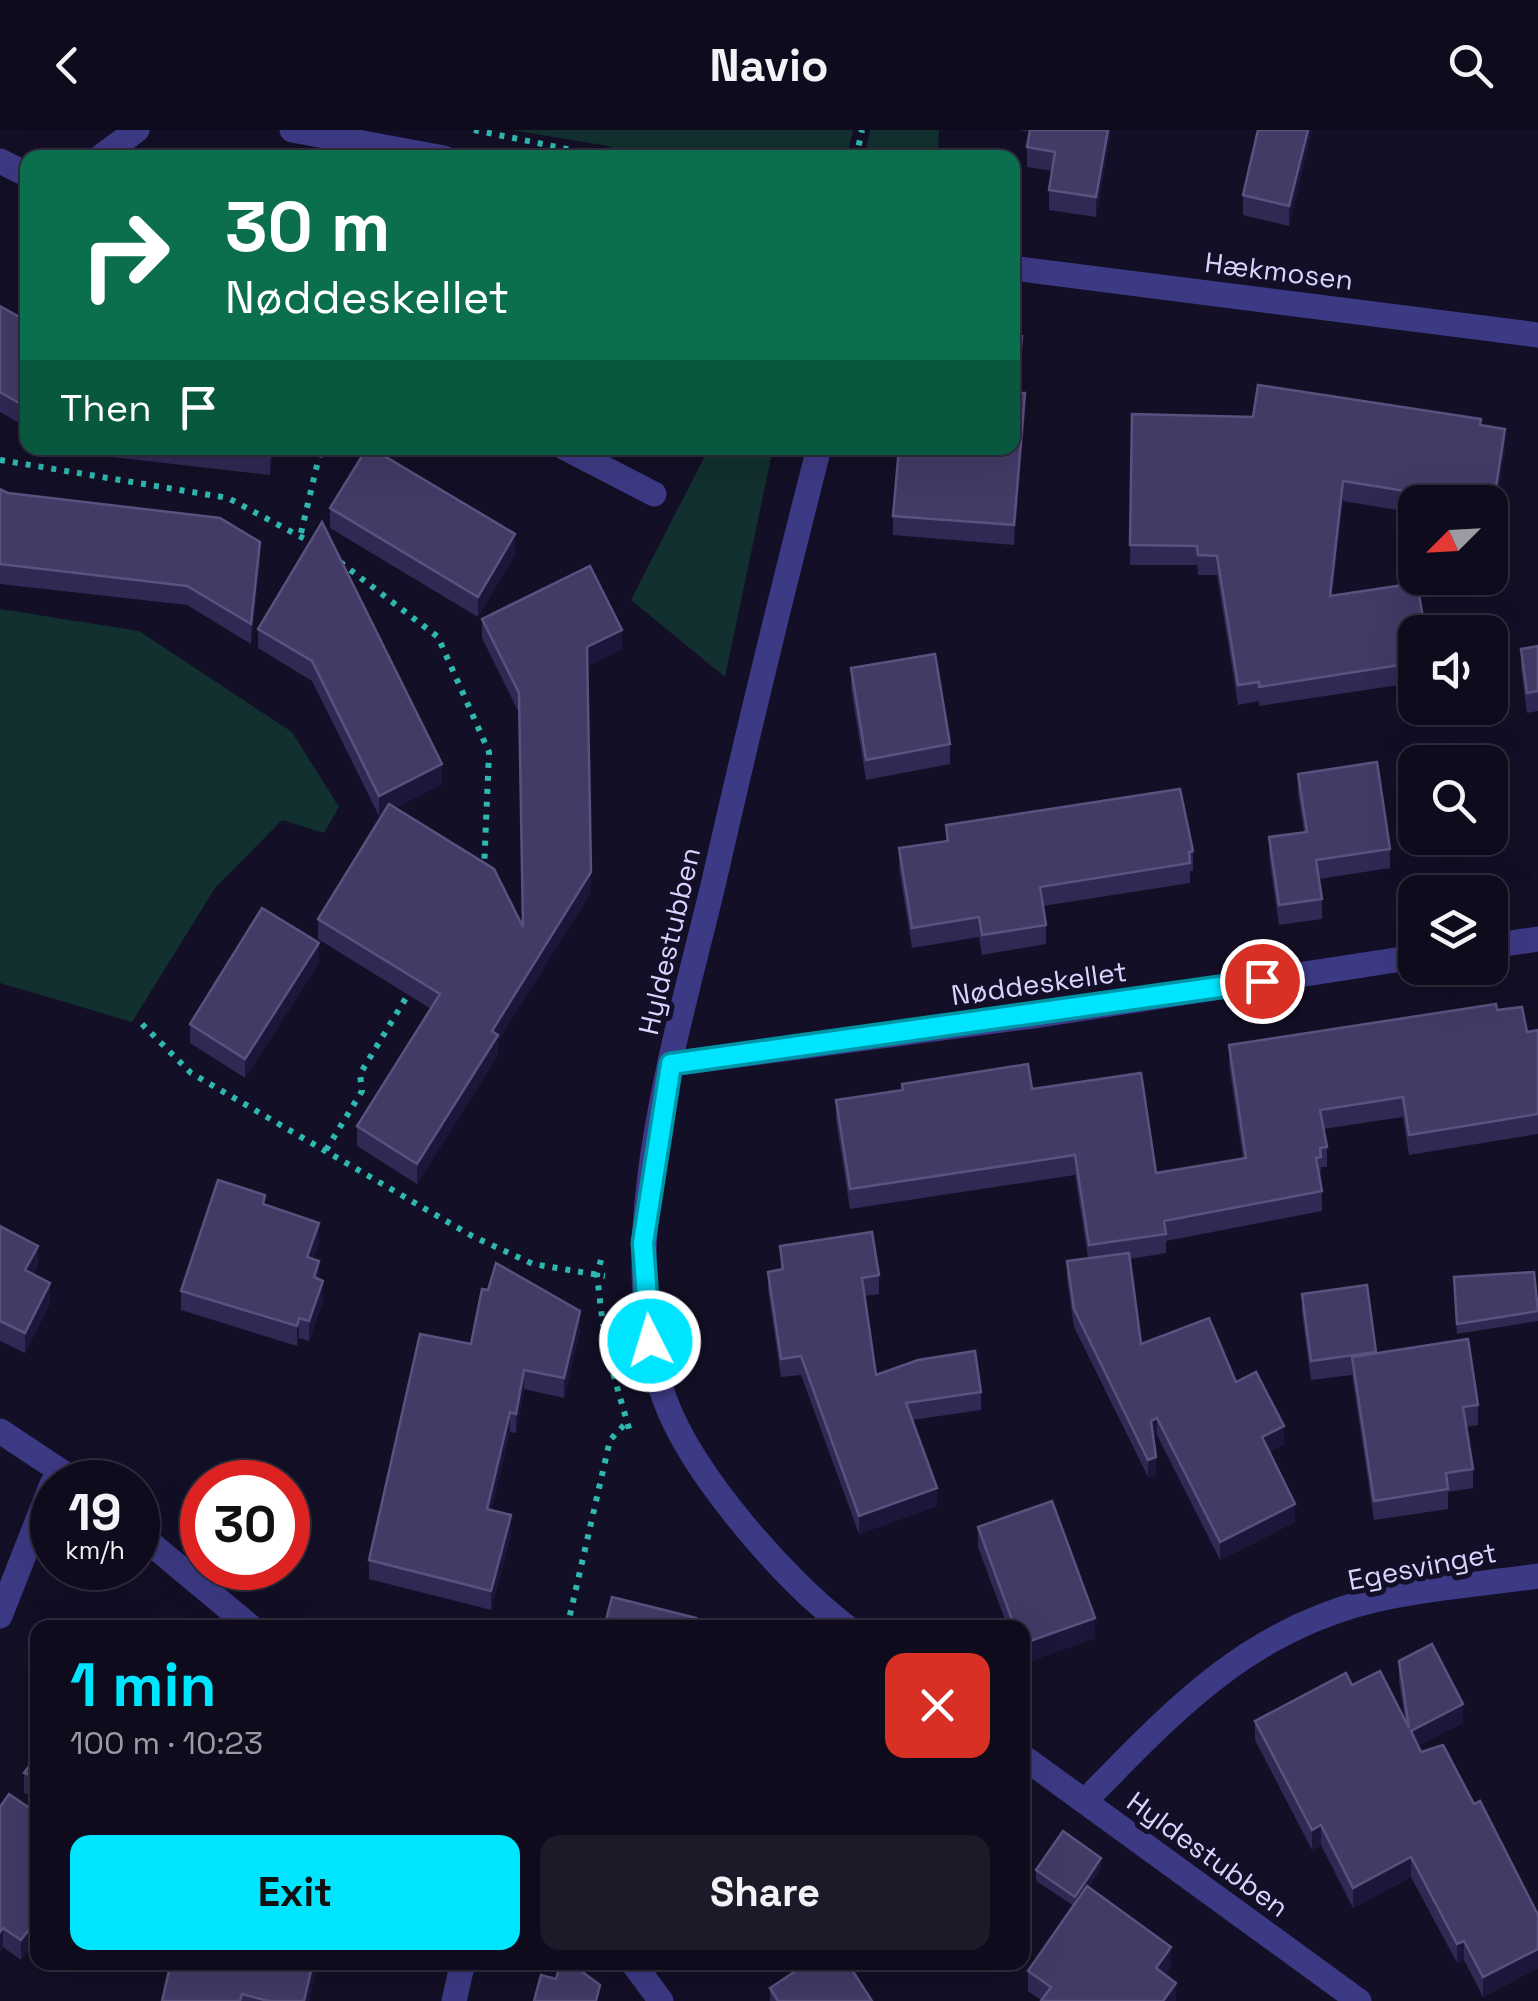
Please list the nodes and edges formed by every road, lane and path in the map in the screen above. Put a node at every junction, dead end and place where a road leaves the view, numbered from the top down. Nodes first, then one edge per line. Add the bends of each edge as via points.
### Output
1 (137, 130) edge
2 (292, 130) edge
3 (473, 130) edge
4 (109, 150) edge
5 (401, 150) edge
6 (572, 150) edge
7 (1020, 269) edge
8 (1538, 335) edge
9 (319, 455) edge
10 (579, 455) edge
11 (817, 455) edge
12 (0, 460) edge
13 (654, 494) dead end
14 (300, 533) junction
15 (476, 882) edge
16 (1538, 939) edge
17 (1508, 943) edge
18 (1398, 960) edge
19 (418, 978) edge
20 (142, 1024) dead end
21 (671, 1064) junction
22 (326, 1150) junction
23 (645, 1282) junction
24 (626, 1424) dead end
25 (0, 1431) edge
26 (36, 1460) edge
27 (30, 1548) edge
28 (160, 1551) edge
29 (1538, 1576) edge
30 (0, 1616) edge
31 (242, 1620) edge
32 (569, 1620) edge
33 (837, 1620) edge
34 (1030, 1762) edge
35 (1085, 1801) junction
36 (461, 1970) edge
37 (638, 1970) edge
38 (454, 2001) edge
39 (662, 2001) edge
40 (1359, 2001) edge

1 - 4 street
2 - 5 street
3 - 6 path
7 - 8 street, Hækmosen
9 - 14 path
10 - 13 street
11 - 21 street, Hyldestubben
12 - 14 path via 228,498
14 - 15 path via 438,637 489,752 486,866
16 - 17 street
18 - 21 street, Nøddeskellet
19 - 22 path via 360,1074 362,1091
20 - 22 path via 191,1073
21 - 23 street, Hyldestubben via 643,1243
22 - 23 path via 532,1264
23 - 33 street, Hyldestubben via 665,1400 693,1456 737,1515
24 - 32 path via 610,1440
25 - 26 street
27 - 30 street
28 - 31 street
29 - 35 street, Egesvinget via 1370,1601 1272,1638 1190,1694
34 - 35 street, Hyldestubben
35 - 40 street, Hyldestubben
36 - 38 street
37 - 39 street

